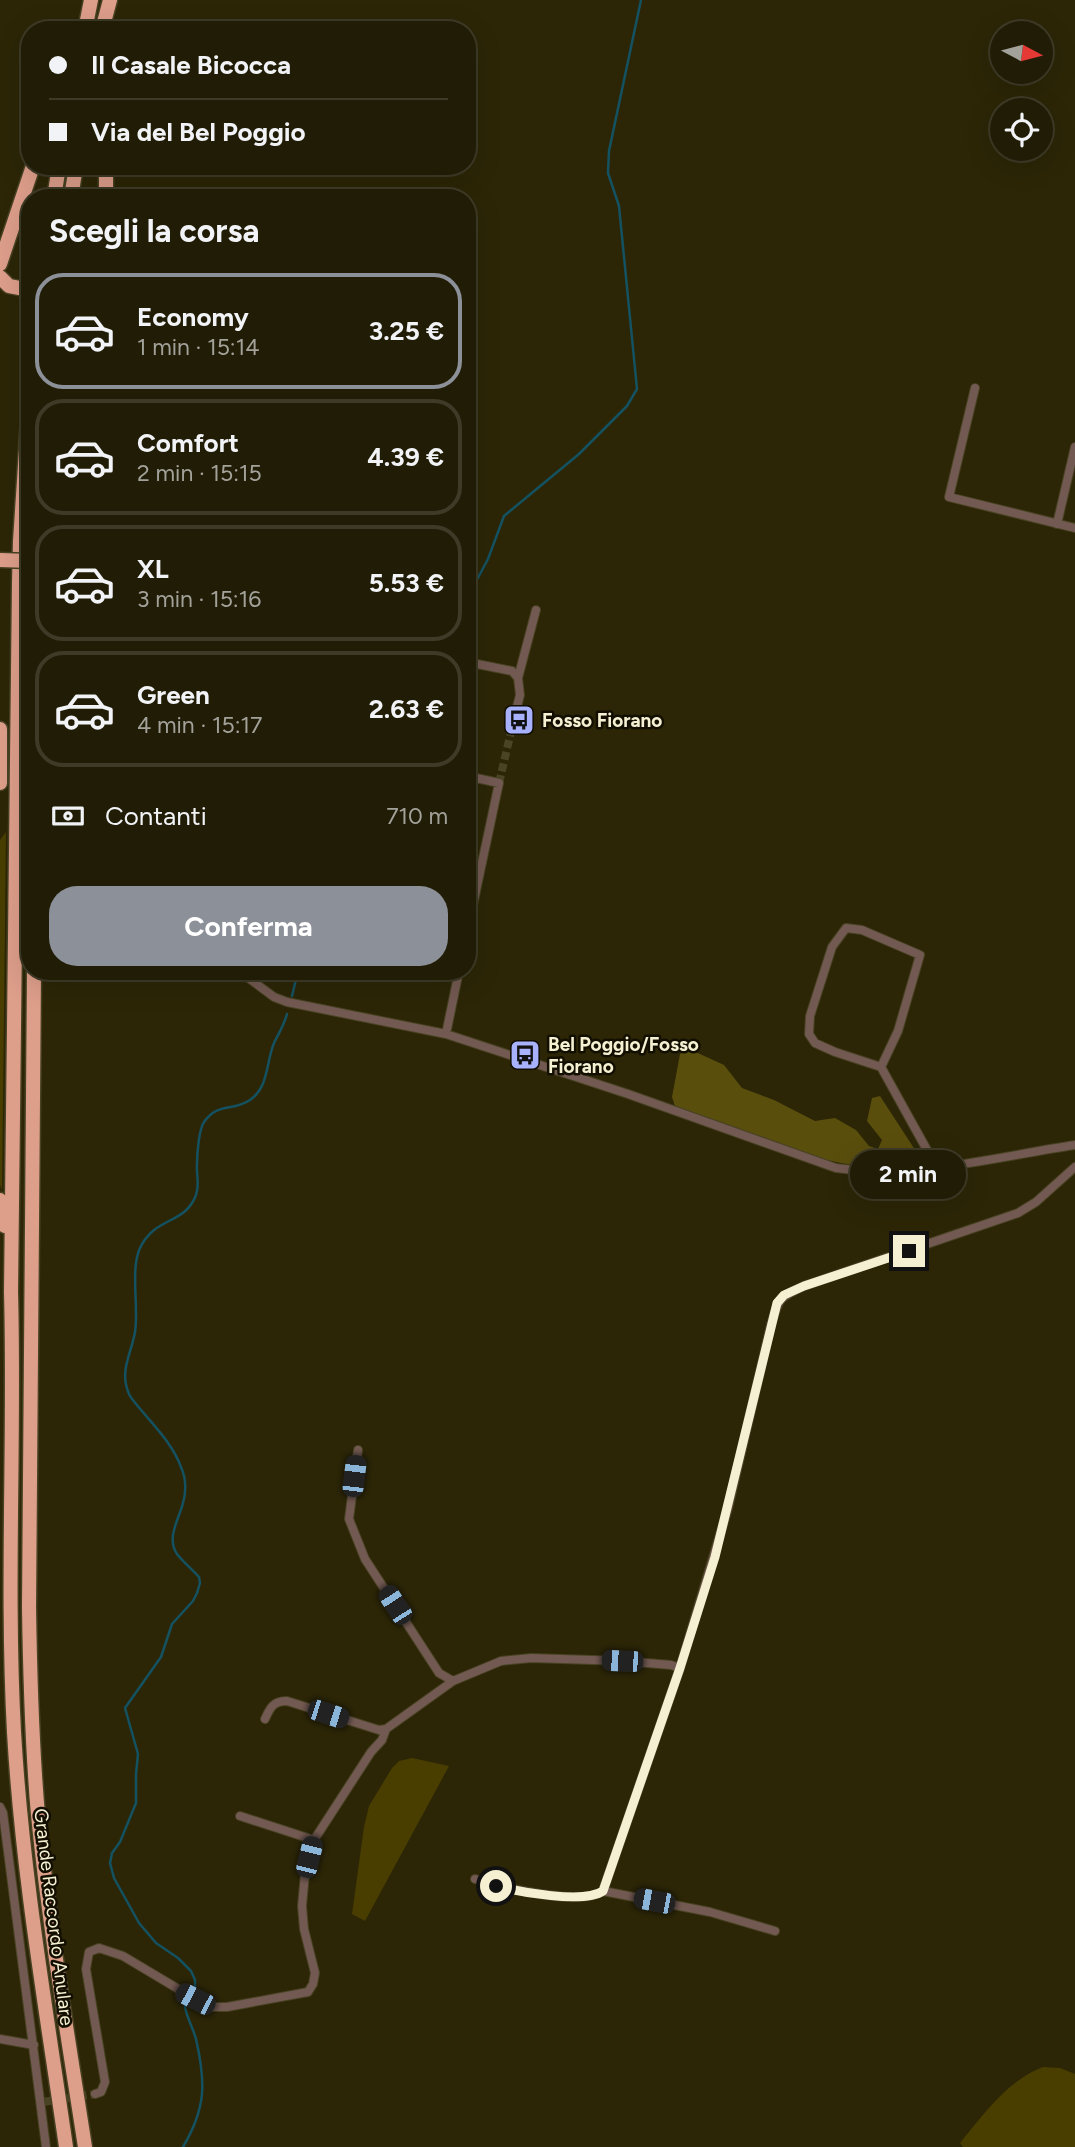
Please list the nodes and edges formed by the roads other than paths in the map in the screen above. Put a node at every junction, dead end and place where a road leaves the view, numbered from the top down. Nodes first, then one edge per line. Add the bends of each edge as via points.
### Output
1 (112, 0) edge
2 (105, 21) edge
3 (111, 21) edge
4 (21, 202) edge
5 (0, 264) edge
6 (0, 277) edge
7 (21, 289) edge
8 (975, 388) dead end
9 (1075, 447) edge
10 (1057, 524) junction
11 (1075, 528) edge
12 (21, 538) edge
13 (0, 560) edge
14 (21, 561) edge
15 (536, 610) dead end
16 (476, 664) edge
17 (518, 678) junction
18 (514, 719) tunnel mouth
19 (0, 729) edge
20 (476, 778) edge
21 (0, 783) edge
22 (476, 891) edge
23 (34, 980) edge
24 (251, 980) edge
25 (457, 980) edge
26 (446, 1034) junction
27 (881, 1067) junction
28 (1075, 1145) edge
29 (1075, 1167) edge
30 (937, 1168) junction
31 (0, 1200) edge
32 (11, 1292) junction
33 (358, 1450) dead end
34 (680, 1668) junction
35 (453, 1681) junction
36 (265, 1719) dead end
37 (386, 1729) junction
38 (0, 1807) edge
39 (240, 1816) dead end
40 (314, 1840) junction
41 (475, 1878) dead end
42 (603, 1891) junction
43 (775, 1931) dead end
44 (0, 2039) edge
45 (34, 2045) junction
46 (95, 2094) dead end
47 (46, 2147) edge
48 (66, 2147) edge
49 (85, 2147) edge

1 - 2 highway
1 - 3 highway
4 - 5 highway
6 - 7 highway via 6,285
8 - 10 street via 949,497
9 - 10 street
10 - 11 street
12 - 32 highway, Grande Raccordo Anulare
13 - 14 highway, bridge
15 - 17 street
16 - 17 street via 512,671
17 - 18 street via 520,695
19 - 21 highway
20 - 22 street via 499,783
23 - 49 highway, Grande Raccordo Anulare via 31,1695 38,1814 54,1949
24 - 26 street via 287,1002
25 - 26 street
26 - 30 street via 836,1168 894,1172
27 - 27 street via 815,1043 809,1034 810,1016 832,947 846,928 862,930 920,955 898,1031
27 - 30 street
28 - 30 street
29 - 34 street via 1018,1213 804,1286 779,1300 728,1508
31 - 32 highway
32 - 48 highway, Grande Raccordo Anulare via 15,1741 33,1929
33 - 35 street via 349,1519 365,1559 439,1673
34 - 35 street via 531,1658 501,1661
34 - 42 street
35 - 37 street
36 - 37 street via 272,1704 287,1701
37 - 40 street
38 - 45 street
39 - 40 street
40 - 46 street via 302,1906 315,1973 311,1989 305,1993 228,2007 197,2002 123,1956 99,1948 89,1952 86,1969 104,2082 102,2092
41 - 42 street via 540,1894 589,1896
42 - 43 street via 710,1912
44 - 45 street
45 - 47 street

